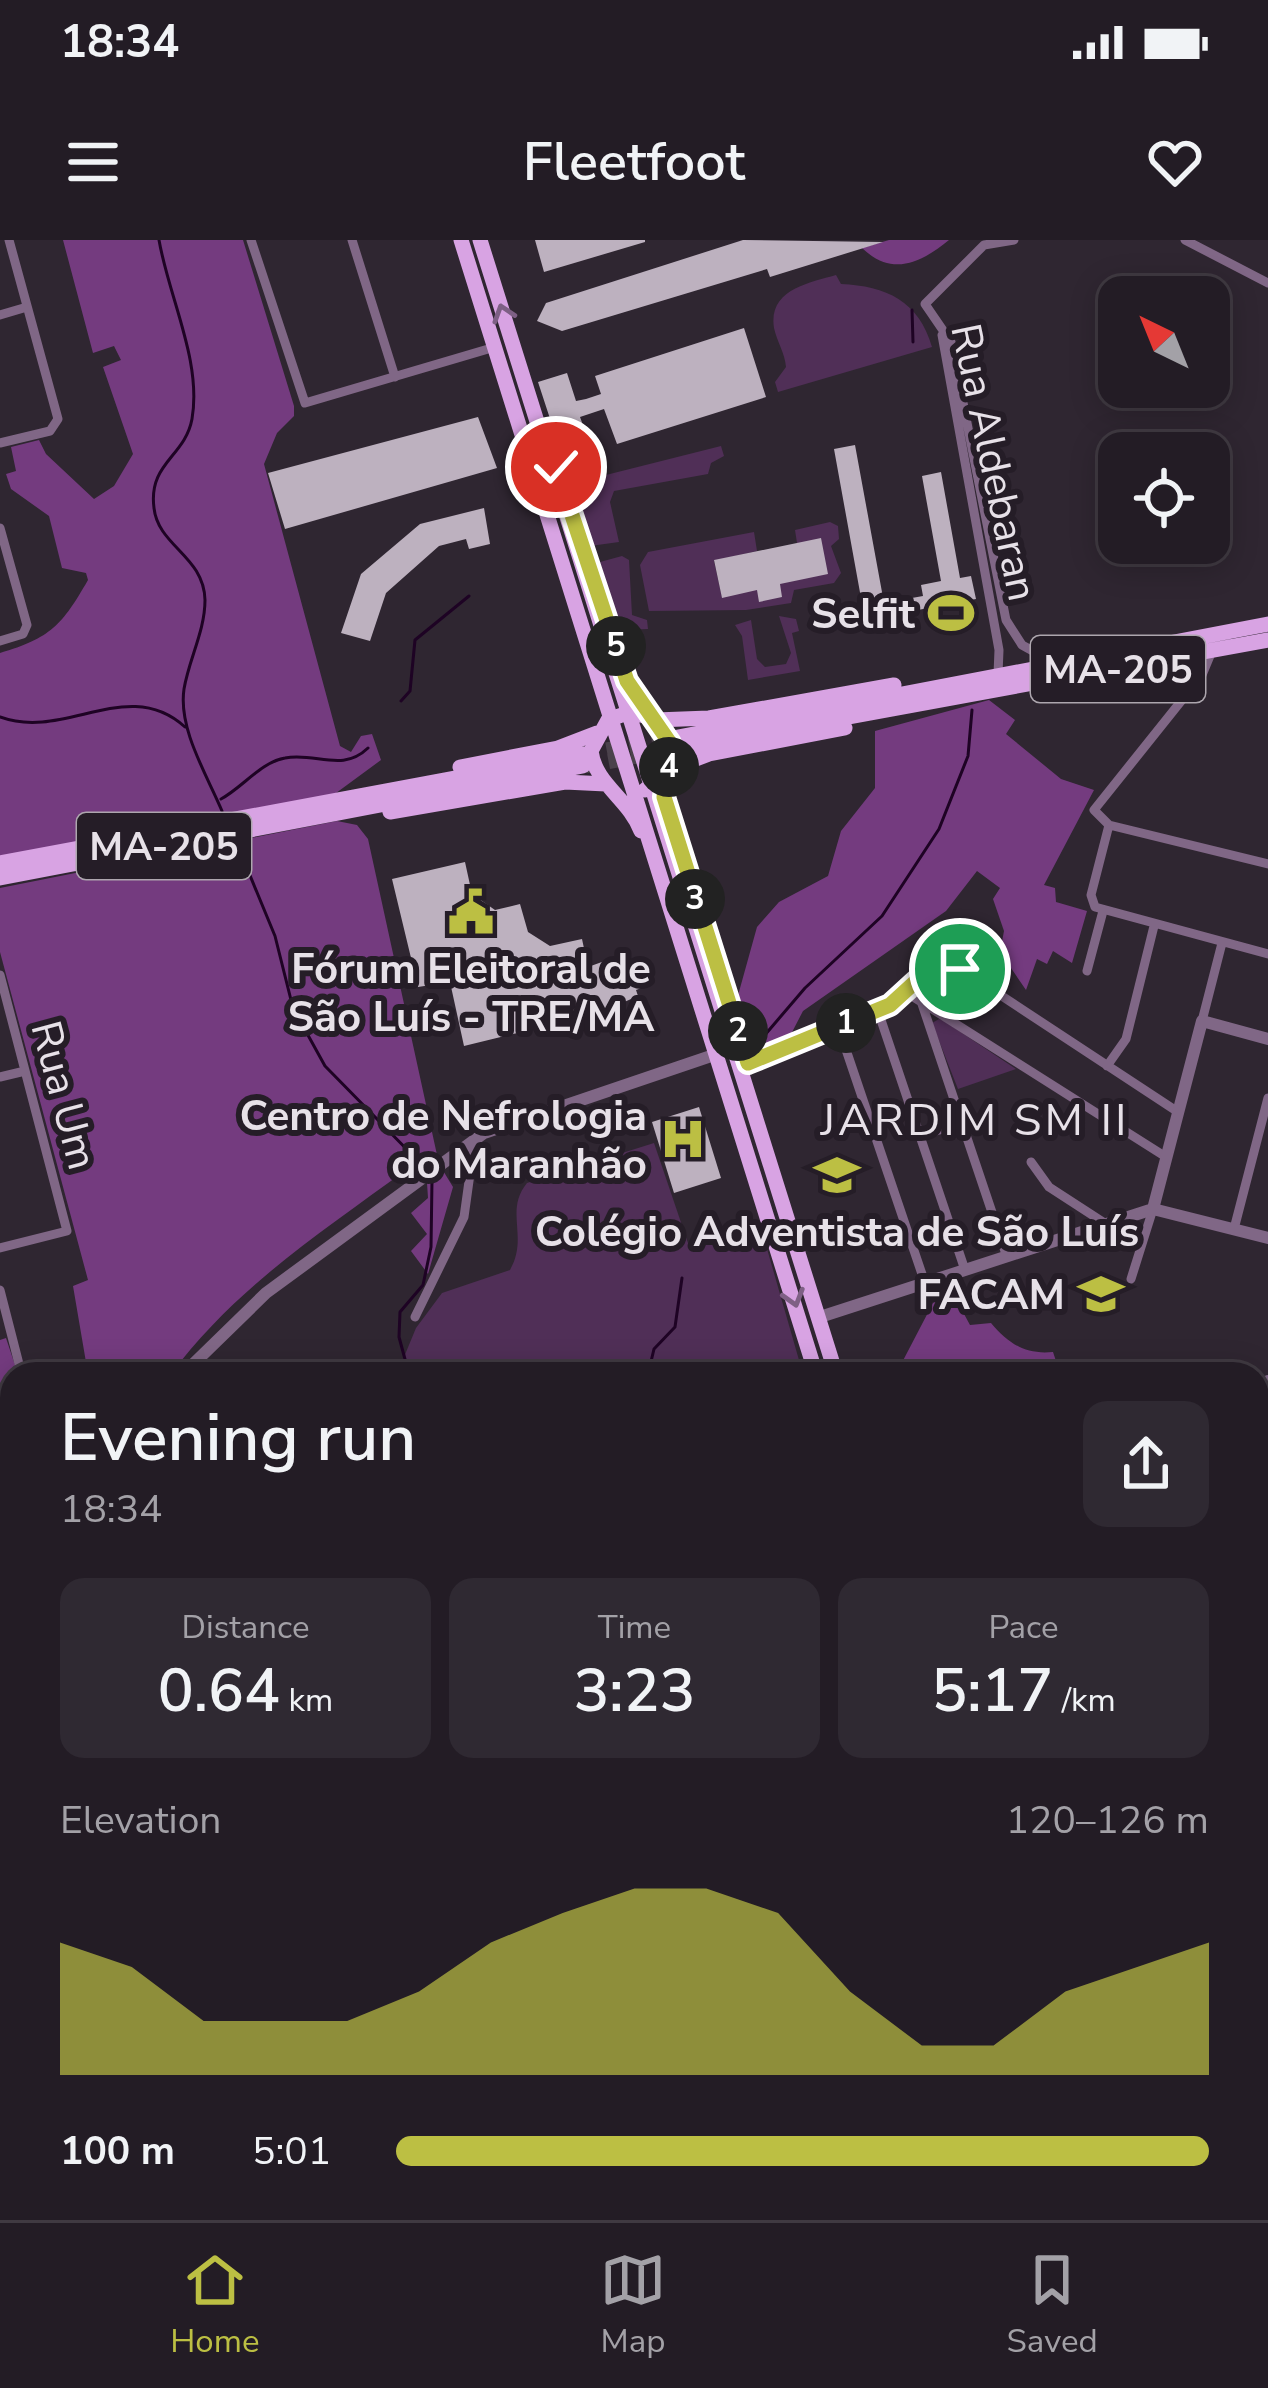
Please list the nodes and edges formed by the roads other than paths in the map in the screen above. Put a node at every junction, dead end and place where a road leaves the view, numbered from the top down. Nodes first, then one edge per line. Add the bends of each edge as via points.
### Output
1 (9, 240) edge
2 (251, 240) edge
3 (352, 240) edge
4 (461, 240) edge
5 (480, 240) edge
6 (1014, 240) edge
7 (1185, 240) edge
8 (1268, 282) edge
9 (925, 304) junction
10 (27, 307) junction
11 (0, 315) edge
12 (495, 346) junction
13 (395, 377) junction
14 (517, 415) junction
15 (536, 421) junction
16 (0, 443) edge
17 (553, 500) junction
18 (0, 528) edge
19 (1268, 624) edge
20 (1268, 640) edge
21 (0, 641) edge
22 (1212, 651) junction
23 (1056, 663) junction
24 (998, 674) junction
25 (968, 698) junction
26 (654, 719) junction
27 (598, 730) junction
28 (584, 760) tunnel mouth
29 (666, 773) junction
30 (611, 787) junction
31 (326, 809) junction
32 (1105, 822) junction
33 (0, 863) edge
34 (1268, 864) edge
35 (0, 878) edge
36 (1099, 909) junction
37 (1154, 926) junction
38 (1222, 943) junction
39 (1268, 954) edge
40 (1088, 971) dead end
41 (0, 975) edge
42 (907, 993) junction
43 (921, 1001) junction
44 (878, 1011) junction
45 (1202, 1021) junction
46 (838, 1026) junction
47 (722, 1037) junction
48 (1268, 1039) edge
49 (711, 1056) junction
50 (748, 1063) junction
51 (1107, 1066) junction
52 (25, 1071) junction
53 (0, 1077) edge
54 (1268, 1098) edge
55 (1178, 1112) junction
56 (964, 1123) junction
57 (922, 1136) junction
58 (475, 1138) junction
59 (747, 1146) junction
60 (1166, 1157) junction
61 (1031, 1162) dead end
62 (782, 1196) junction
63 (1153, 1209) junction
64 (1106, 1224) junction
65 (1234, 1229) junction
66 (1268, 1238) edge
67 (0, 1248) edge
68 (1006, 1257) junction
69 (965, 1270) junction
70 (1131, 1279) dead end
71 (925, 1283) junction
72 (0, 1294) edge
73 (415, 1316) dead end
74 (820, 1317) junction
75 (19, 1362) edge
76 (195, 1362) edge
77 (812, 1362) edge
78 (833, 1362) edge

1 - 10 street
2 - 13 street via 308,404
3 - 13 street
4 - 12 main road
15 -> 5 main road
6 - 9 street via 984,245
7 - 8 street
9 - 23 street, Rua Aldebaran via 951,342 1006,620 1022,645
9 - 24 street, Rua Aldebaran via 945,345
10 - 11 street
10 - 16 street via 58,414 50,431
12 - 13 street
12 - 14 main road
14 - 17 main road
14 - 27 main road via 600,706
15 - 17 main road
15 - 26 main road via 627,681
17 - 47 main road
18 - 21 street via 26,620 23,634
19 - 23 main road, MA-205
20 - 22 main road, MA-205
22 - 25 main road, MA-205
22 - 32 street via 1202,675 1095,802
23 - 24 main road, MA-205
24 - 25 main road, MA-205 via 678,742
24 - 26 main road via 690,721
25 - 29 main road via 709,754
26 - 27 main road via 630,712
26 - 29 main road via 670,743
27 - 30 main road via 592,760
27 - 31 main road via 558,748 405,778
28 - 31 main road, MA-205
29 - 30 main road via 637,792
29 - 50 main road via 667,810
30 - 31 main road via 565,782 430,808
30 - 49 main road via 639,824
31 - 33 main road, MA-205
31 - 35 main road, MA-205
32 - 34 street
32 - 36 street via 1091,895
36 - 37 street
36 - 40 street
37 - 38 street
37 - 51 street via 1126,1039
38 - 39 street
38 - 45 street
41 - 52 street, Rua Um
42 - 43 street
42 - 44 street
42 - 51 street via 943,960
43 - 56 street
43 - 60 street
44 - 46 street
44 - 57 street
45 - 48 street
45 - 55 street
46 - 50 street
46 - 71 street
47 - 59 main road
47 - 62 main road
49 - 58 street
49 - 59 main road
50 - 62 main road
51 - 55 street
52 - 53 street
52 - 67 street, Rua Um via 67,1231
54 - 65 street
55 - 60 street
56 - 57 street
56 - 68 street
57 - 69 street
58 - 73 street via 464,1217
58 - 76 street via 266,1293
59 -> 77 main road
60 - 63 street
61 - 64 street via 1049,1187
62 - 74 main road
63 - 64 street
63 - 65 street
63 - 70 street
64 - 68 street
65 - 66 street
68 - 69 street
69 - 71 street
71 - 74 street
72 - 75 street
74 - 78 main road

